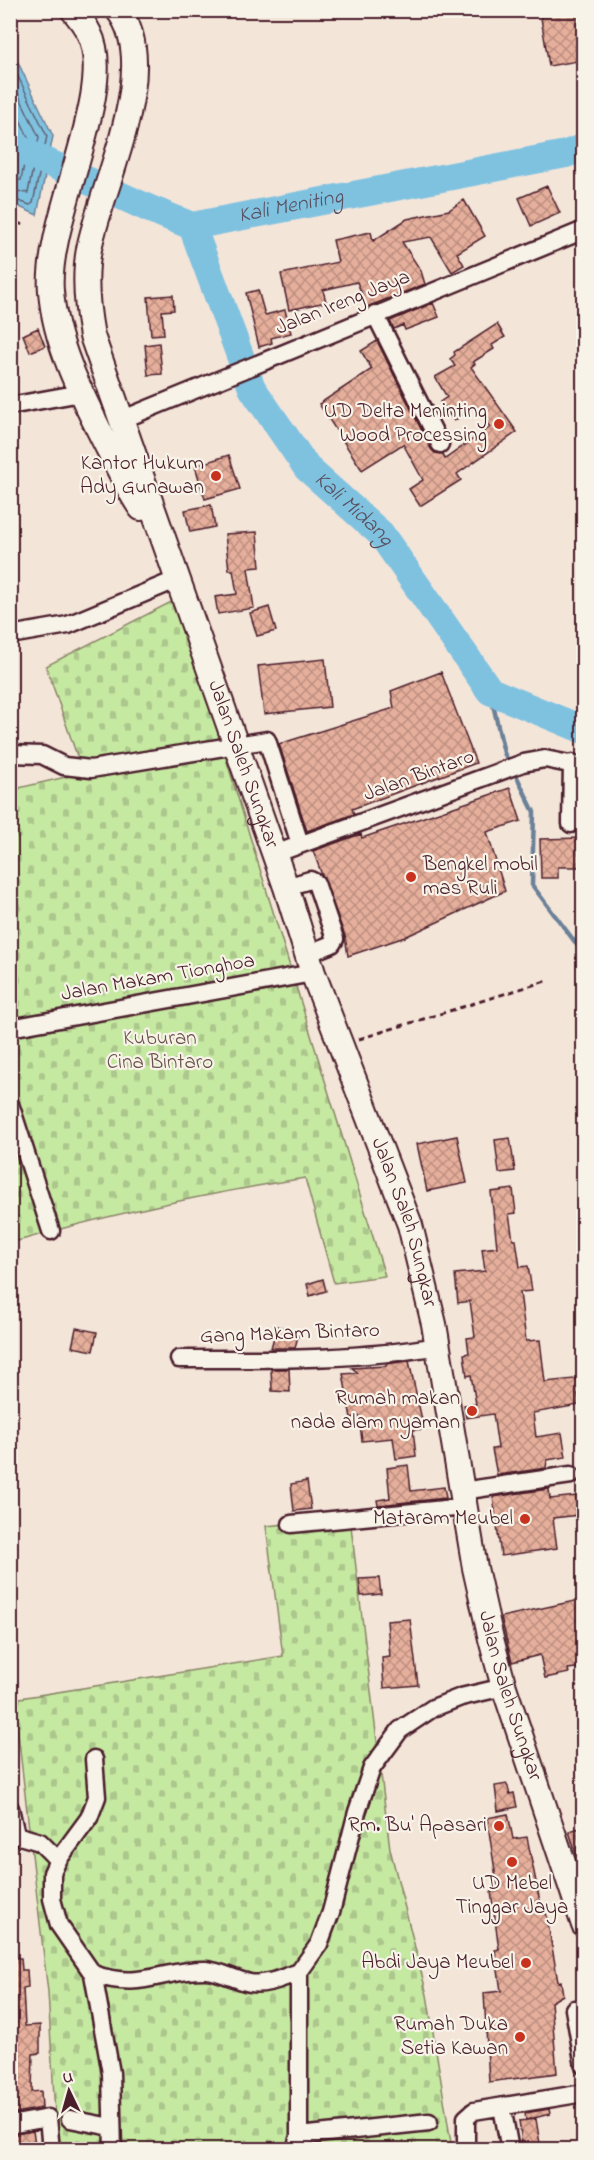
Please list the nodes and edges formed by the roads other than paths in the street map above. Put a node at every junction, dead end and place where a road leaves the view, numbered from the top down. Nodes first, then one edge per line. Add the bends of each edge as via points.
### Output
1 (73, 10) edge
2 (118, 10) edge
3 (584, 230) edge
4 (375, 314) junction
5 (81, 393) junction
6 (10, 402) edge
7 (121, 420) junction
8 (440, 444) dead end
9 (164, 539) junction
10 (178, 579) junction
11 (10, 635) edge
12 (236, 746) junction
13 (10, 754) edge
14 (578, 765) edge
15 (571, 824) dead end
16 (300, 844) junction
17 (272, 855) junction
18 (310, 964) junction
19 (10, 1028) edge
20 (10, 1104) edge
21 (51, 1231) dead end
22 (438, 1346) junction
23 (179, 1359) dead end
24 (571, 1475) dead end
25 (464, 1499) junction
26 (291, 1524) dead end
27 (504, 1688) junction
28 (94, 1759) dead end
29 (10, 1808) edge
30 (58, 1860) junction
31 (579, 1897) edge
32 (584, 1925) edge
33 (299, 1972) junction
34 (93, 1974) junction
35 (574, 2009) dead end
36 (584, 2066) edge
37 (584, 2093) edge
38 (502, 2107) junction
39 (70, 2118) dead end
40 (429, 2122) dead end
41 (10, 2125) edge
42 (111, 2127) junction
43 (297, 2143) edge
44 (51, 2150) edge
45 (113, 2150) edge
46 (466, 2150) edge
47 (510, 2150) edge

1 - 5 highway, Jalan Saleh Sungkar via 90,33 95,52 94,85 54,242 51,290 54,313
2 - 7 highway, Jalan Saleh Sungkar via 130,32 135,53 134,85 89,250 89,323
3 - 4 street, Jalan Ireng Jaya
4 - 7 street, Jalan Ireng Jaya
4 - 8 street
5 - 6 street via 15,405
5 - 9 highway, Jalan Saleh Sungkar via 133,497
7 - 9 highway, Jalan Saleh Sungkar
9 - 10 highway, Jalan Saleh Sungkar
10 - 11 street via 86,619 46,631
10 - 12 highway, Jalan Saleh Sungkar
12 - 13 street via 91,769 64,766 42,755
12 - 16 street via 270,742
12 - 17 highway, Jalan Saleh Sungkar
14 - 15 street
14 - 16 street, Jalan Bintaro via 544,759 523,763
16 - 17 street, Jalan Bintaro
17 - 18 highway, Jalan Saleh Sungkar
18 - 19 street, Jalan Makam Tionghoa
18 - 22 highway, Jalan Saleh Sungkar via 410,1225
20 - 21 street
22 - 23 street, Gang Makam Bintaro via 327,1359
22 - 25 highway, Jalan Saleh Sungkar
24 - 25 street
25 - 26 street
25 - 27 highway, Jalan Saleh Sungkar via 475,1568
27 - 31 highway, Jalan Saleh Sungkar
27 - 33 street via 447,1701 400,1730 380,1754 361,1797 331,1912 319,1944
28 - 30 street via 97,1797 89,1818
29 - 30 street via 16,1835 40,1842
30 - 34 street via 52,1873 52,1899 59,1925
31 - 32 highway, Jalan Saleh Sungkar
33 - 34 street via 251,1983 208,1970 147,1981 113,1981
33 - 43 street
34 - 42 street via 111,2073
35 - 36 street
37 - 38 street
38 - 46 street via 468,2114
38 - 47 street
39 - 42 street
40 - 43 street
41 - 44 street via 48,2118
42 - 45 street

